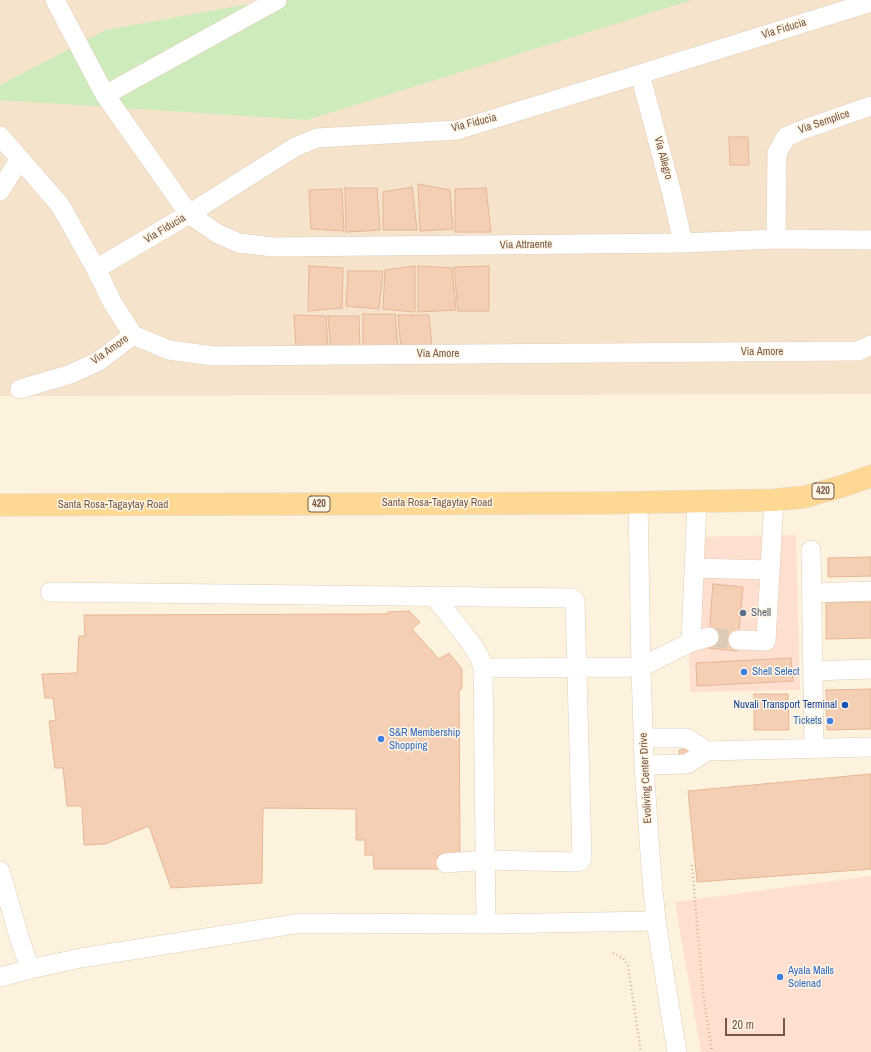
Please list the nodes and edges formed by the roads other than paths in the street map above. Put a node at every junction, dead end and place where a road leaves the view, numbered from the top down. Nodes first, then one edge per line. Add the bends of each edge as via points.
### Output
1 (54, 0) edge
2 (277, 0) edge
3 (871, 2) edge
4 (640, 74) junction
5 (105, 95) junction
6 (871, 106) edge
7 (0, 136) edge
8 (19, 160) junction
9 (0, 191) edge
10 (189, 214) junction
11 (776, 239) junction
12 (871, 240) edge
13 (683, 243) junction
14 (96, 269) junction
15 (133, 335) junction
16 (871, 345) edge
17 (20, 388) dead end
18 (871, 476) edge
19 (774, 500) junction
20 (697, 501) junction
21 (638, 502) junction
22 (0, 505) edge
23 (811, 550) dead end
24 (694, 568) junction
25 (770, 570) junction
26 (871, 591) edge
27 (50, 592) dead end
28 (811, 593) junction
29 (434, 596) junction
30 (738, 640) tunnel mouth
31 (641, 667) junction
32 (483, 668) junction
33 (577, 668) junction
34 (871, 669) edge
35 (813, 671) junction
36 (643, 738) junction
37 (871, 747) edge
38 (814, 749) junction
39 (707, 751) junction
40 (644, 765) junction
41 (485, 860) junction
42 (446, 863) dead end
43 (0, 871) edge
44 (656, 920) junction
45 (486, 924) junction
46 (30, 968) junction
47 (0, 977) edge
48 (677, 1052) edge

1 - 5 street
2 - 5 street
3 - 4 street, Via Fiducia
4 - 10 street, Via Fiducia via 457,130 317,138 295,147
4 - 13 street, Via Allegro
5 - 10 street
6 - 11 street, Via Semplice via 786,136 777,153
7 - 8 street
8 - 9 street
8 - 14 street via 60,205
10 - 13 street, Via Attraente via 218,234 239,243 273,247
10 - 14 street, Via Fiducia
11 - 12 street, Via Attraente
11 - 13 street, Via Attraente
14 - 15 street via 112,302
15 - 16 street, Via Amore via 169,350 213,356 858,351
15 - 17 street, Via Amore via 99,361 71,374
18 - 19 main road, Santa Rosa-Tagaytay Road / 420 via 804,497
19 - 20 main road, Santa Rosa-Tagaytay Road / 420
19 - 25 street
20 - 21 main road, Santa Rosa-Tagaytay Road / 420
20 - 24 street
21 - 22 main road, Santa Rosa-Tagaytay Road / 420
21 - 31 street, Evoliving Center Drive
23 - 28 street
24 - 25 street
24 - 31 street via 700,639
25 - 30 street via 766,641
26 - 28 street
27 - 29 street
28 - 35 street
29 - 32 street via 471,643
29 - 33 street via 572,598 576,601
31 - 33 street
31 - 36 street, Evoliving Center Drive
32 - 33 street
32 - 41 street
33 - 41 street via 582,858 577,862
34 - 35 street
35 - 38 street
36 - 39 street via 687,738
36 - 40 street, Evoliving Center Drive
37 - 38 street
38 - 39 street
39 - 40 street via 687,764
40 - 44 street, Evoliving Center Drive
41 - 42 street
41 - 45 street
43 - 46 street
44 - 45 street
44 - 48 street, Evoliving Center Drive
45 - 46 street via 301,923
46 - 47 street

